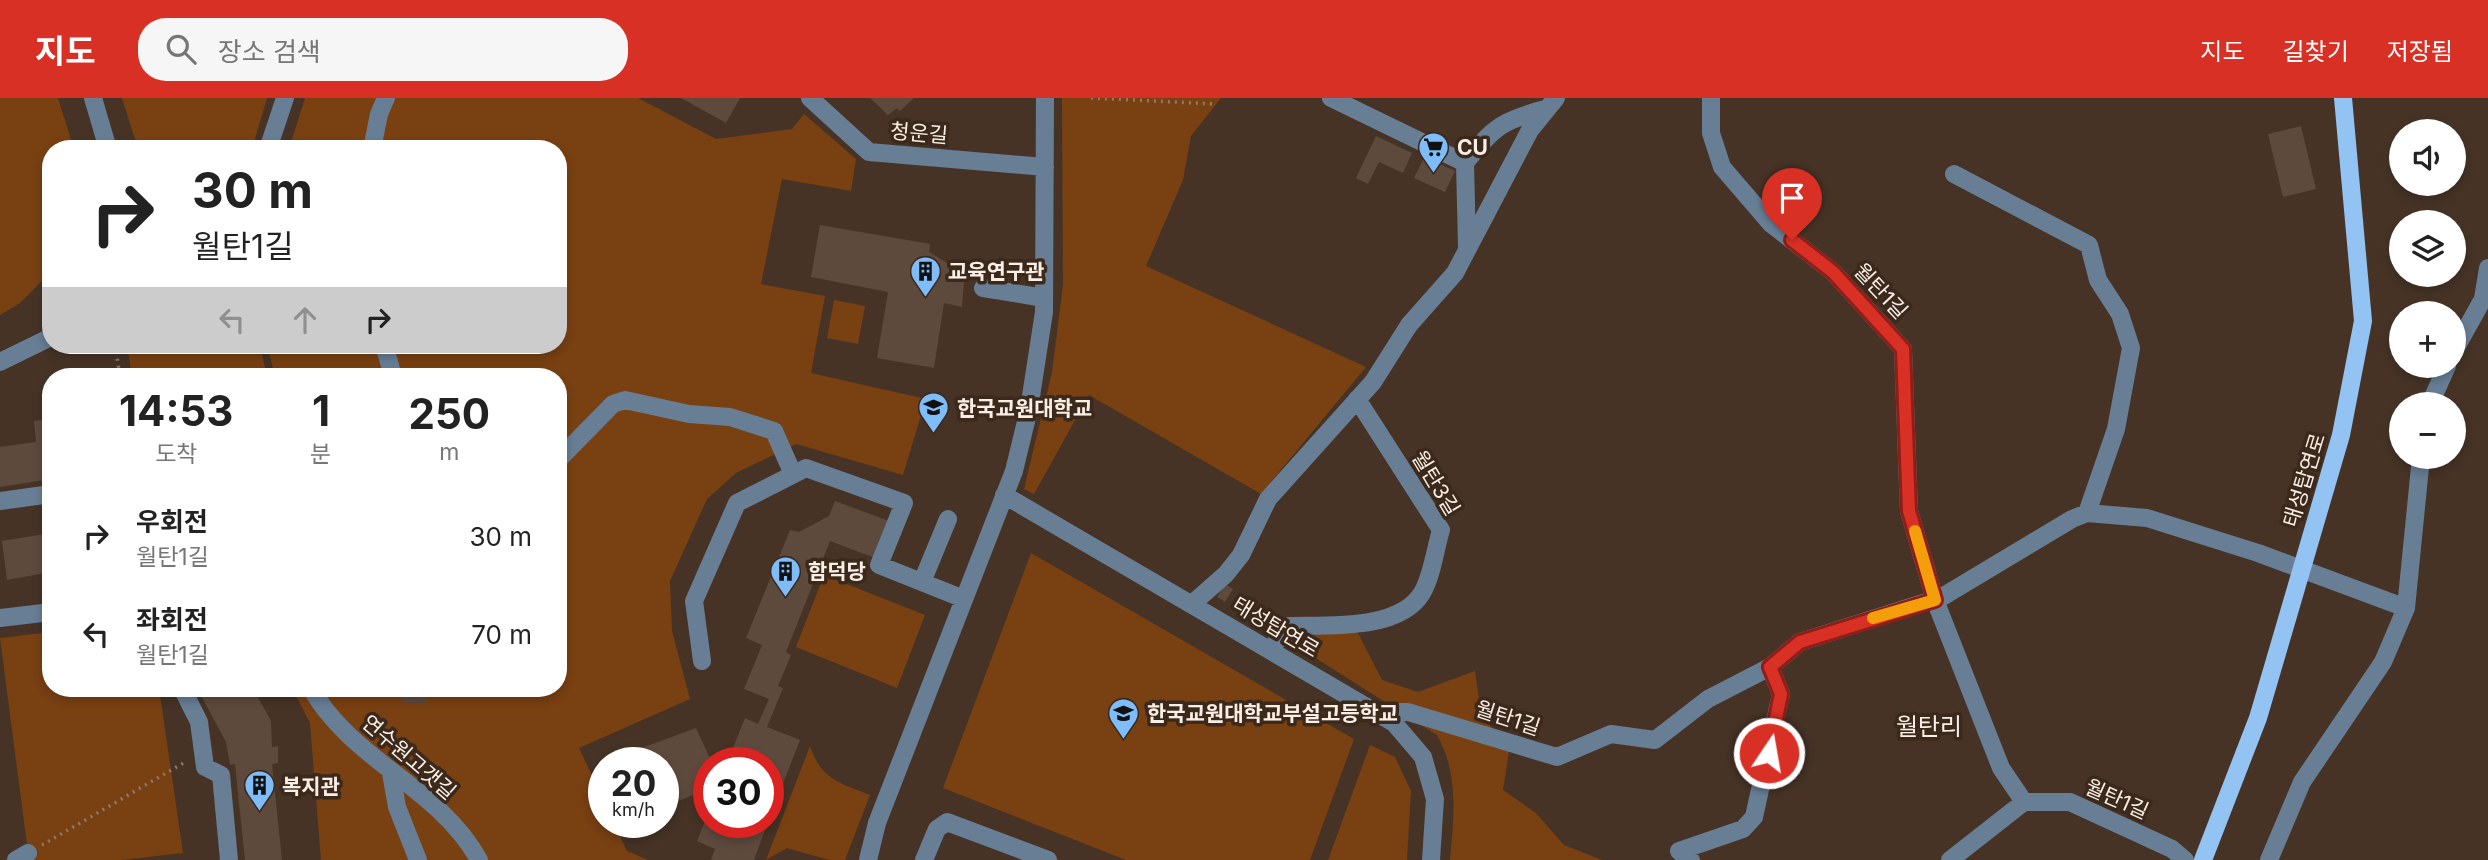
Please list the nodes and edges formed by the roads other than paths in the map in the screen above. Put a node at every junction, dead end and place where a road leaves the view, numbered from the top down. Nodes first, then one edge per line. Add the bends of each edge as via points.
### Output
1 (93, 98) edge
2 (285, 98) edge
3 (386, 98) edge
4 (810, 98) edge
5 (1045, 98) edge
6 (1331, 98) edge
7 (1711, 98) edge
8 (2343, 98) edge
9 (1552, 103) edge
10 (105, 140) edge
11 (271, 140) edge
12 (374, 140) edge
13 (1465, 163) junction
14 (1045, 167) junction
15 (1954, 174) dead end
16 (1467, 250) junction
17 (2488, 268) edge
18 (983, 288) dead end
19 (1044, 298) junction
20 (2466, 329) edge
21 (42, 341) edge
22 (0, 362) edge
23 (1357, 400) junction
24 (567, 451) edge
25 (2420, 469) edge
26 (793, 474) junction
27 (42, 495) edge
28 (1004, 495) junction
29 (0, 501) edge
30 (2087, 513) junction
31 (948, 519) dead end
32 (2301, 569) junction
33 (922, 582) junction
34 (964, 599) junction
35 (1935, 600) junction
36 (1192, 604) junction
37 (2406, 608) junction
38 (42, 613) edge
39 (0, 618) edge
40 (1270, 650) junction
41 (702, 661) dead end
42 (1770, 667) junction
43 (186, 697) edge
44 (316, 697) edge
45 (1380, 711) junction
46 (391, 773) junction
47 (2024, 802) junction
48 (229, 860) edge
49 (418, 860) edge
50 (479, 860) edge
51 (868, 860) edge
52 (924, 860) edge
53 (1048, 860) edge
54 (1431, 860) edge
55 (1691, 860) edge
56 (1950, 860) edge
57 (2185, 860) edge
58 (2203, 860) edge
59 (2269, 860) edge

1 - 10 street
2 - 11 street
3 - 12 street
4 - 14 street, 청운길 via 869,152
5 - 14 street
6 - 13 street
7 - 35 street, 월탄1길 via 1711,133 1722,167 1771,224 1833,272 1903,349 1909,511
8 - 32 main road, 태성탑연로 via 2362,321 2342,435
9 - 13 street via 1490,132
9 - 16 street via 1530,130
13 - 16 street
14 - 19 street
15 - 30 street via 2089,245 2098,279 2120,314 2131,348 2116,429
16 - 23 street via 1455,273 1409,325
17 - 20 street via 2483,299
18 - 19 street
19 - 28 street via 1029,409
21 - 22 street
23 - 36 street via 1268,499 1241,555 1226,574
23 - 40 street, 월탄3길 via 1441,530 1423,591 1411,607 1371,623 1289,626
24 - 26 street via 613,404 625,400 689,414 730,417 774,431
25 - 37 street
26 - 33 street via 813,469 904,503 878,565
26 - 41 street via 737,503 694,601
27 - 29 street
28 - 34 street
28 - 36 street, 태성탑연로
30 - 32 street via 2147,518
30 - 35 street, 월탄1길
31 - 33 street
32 - 37 street
32 - 58 main road, 태성탑연로 via 2258,718
33 - 34 street
34 - 51 street via 877,823
35 - 42 street, 월탄1길 via 1800,642
35 - 47 street, 월탄1길 via 2001,768
36 - 40 street, 태성탑연로
37 - 59 street via 2383,662 2302,782
38 - 39 street
40 - 45 street, 태성탑연로
42 - 45 street, 월탄1길 via 1708,699 1655,740 1611,734 1557,757 1408,712
42 - 55 street via 1781,694 1754,817 1743,829 1679,851
43 - 48 street via 199,722 205,767 221,775
44 - 46 street, 연수원고갯길 via 354,743
45 - 54 street, 태성탑연로 via 1423,757 1435,799
46 - 49 street via 397,807
46 - 50 street, 연수원고갯길 via 430,803
47 - 56 street
47 - 57 street, 월탄1길 via 2070,802 2149,837
52 - 53 street via 937,830 947,822

